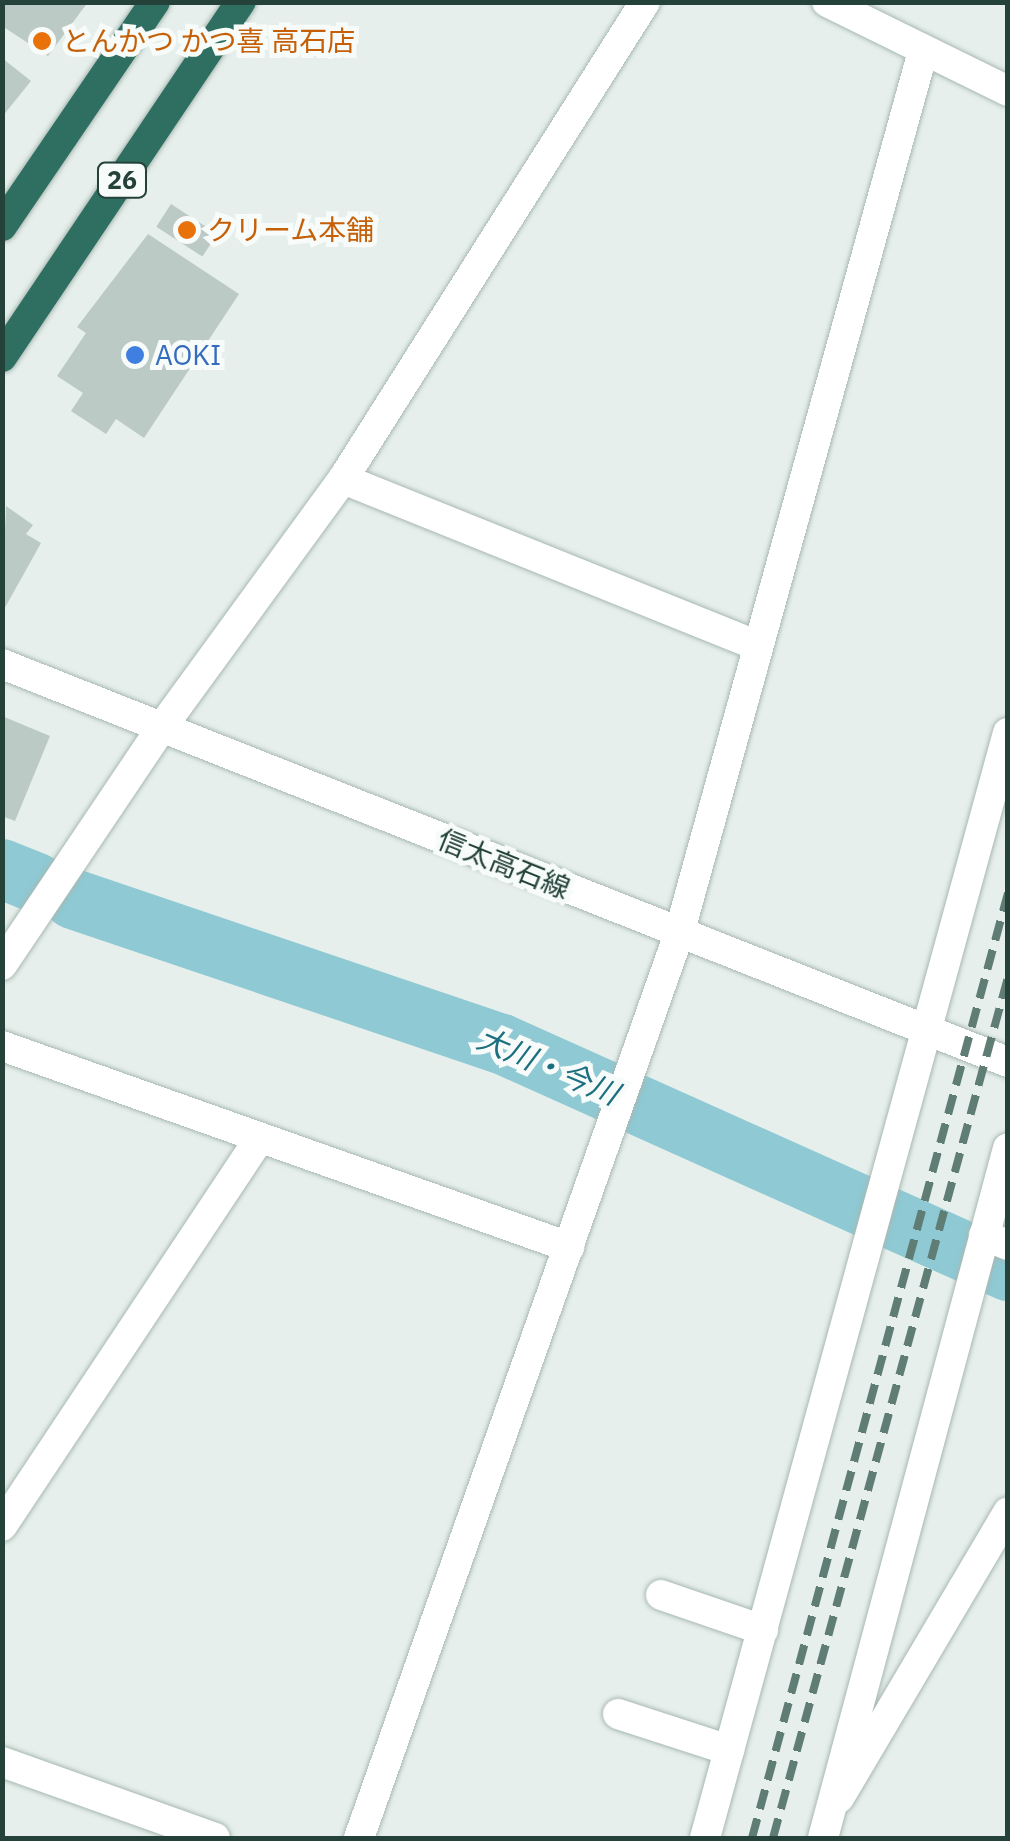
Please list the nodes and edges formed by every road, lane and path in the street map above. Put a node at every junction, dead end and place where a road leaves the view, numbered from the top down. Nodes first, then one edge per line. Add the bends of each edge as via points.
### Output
1 (155, 2) edge
2 (242, 2) edge
3 (645, 2) edge
4 (827, 2) edge
5 (922, 55) junction
6 (1008, 91) edge
7 (2, 226) edge
8 (2, 357) edge
9 (343, 479) junction
10 (754, 644) junction
11 (2, 664) edge
12 (162, 727) junction
13 (1008, 734) edge
14 (679, 934) junction
15 (2, 965) edge
16 (930, 1031) junction
17 (2, 1046) edge
18 (1008, 1062) edge
19 (258, 1141) junction
20 (1008, 1148) edge
21 (996, 1240) edge
22 (569, 1246) junction
23 (1008, 1512) edge
24 (2, 1526) edge
25 (661, 1595) dead end
26 (763, 1630) junction
27 (618, 1714) dead end
28 (730, 1750) junction
29 (2, 1762) edge
30 (828, 1824) edge
31 (215, 1838) edge
32 (359, 1838) edge
33 (705, 1838) edge

1 - 7 highway, 26
2 - 8 highway, 26
3 - 9 street
4 - 5 street
5 - 6 street
5 - 10 street
9 - 10 street
9 - 12 street
10 - 14 street
11 - 12 street, 信太高石線
12 - 14 street, 信太高石線
12 - 15 street
13 - 16 street
14 - 16 street, 信太高石線
14 - 22 street
16 - 18 street, 信太高石線
16 - 26 street
17 - 19 street
19 - 22 street
19 - 24 street
20 - 21 street
21 - 30 street via 975,1268
22 - 32 street
23 - 30 street
25 - 26 street
26 - 28 street
27 - 28 street
28 - 33 street
29 - 31 street

